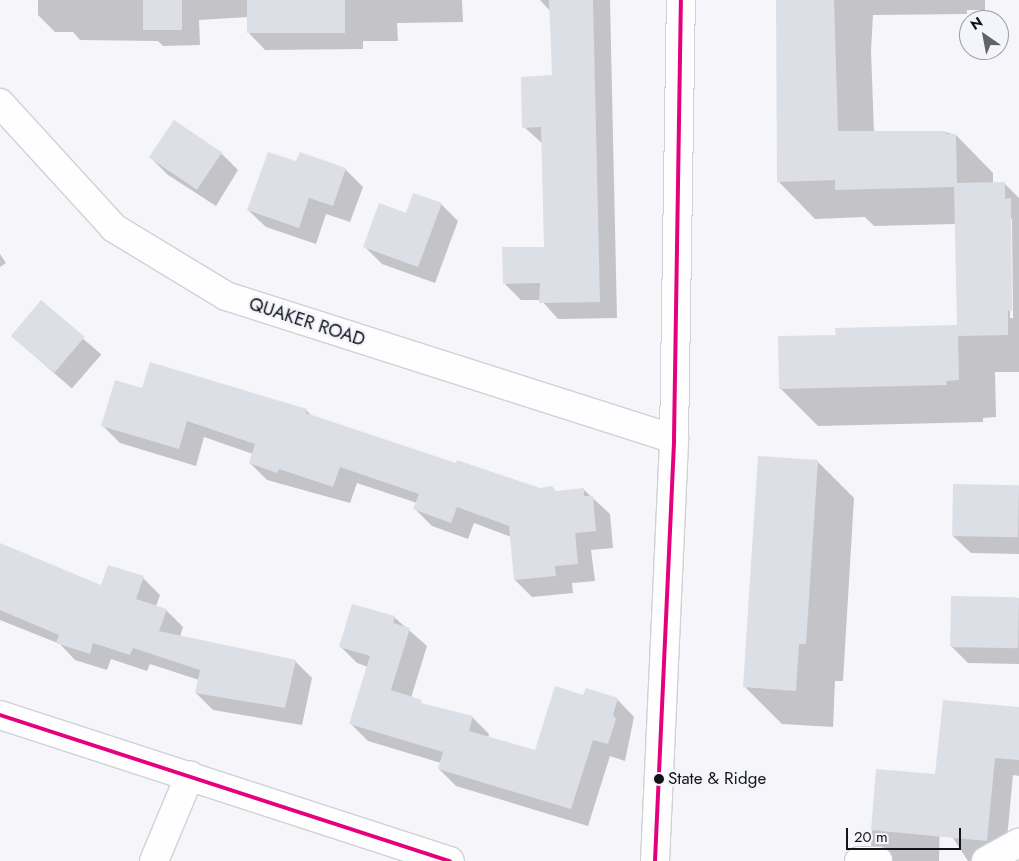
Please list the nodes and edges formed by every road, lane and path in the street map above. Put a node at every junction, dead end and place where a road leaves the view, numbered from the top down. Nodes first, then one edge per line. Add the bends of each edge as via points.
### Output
1 (681, 0) edge
2 (0, 103) edge
3 (674, 439) junction
4 (0, 715) edge
5 (190, 775) junction
6 (1019, 843) edge
7 (154, 861) edge
8 (450, 861) edge
9 (655, 861) edge
10 (859, 861) edge
11 (878, 861) edge
12 (986, 861) edge

1 - 3 street
2 - 3 street, QUAKER ROAD via 114,228 226,296
3 - 9 street
4 - 5 street
5 - 7 street
5 - 8 street
6 - 12 street
10 - 11 street

